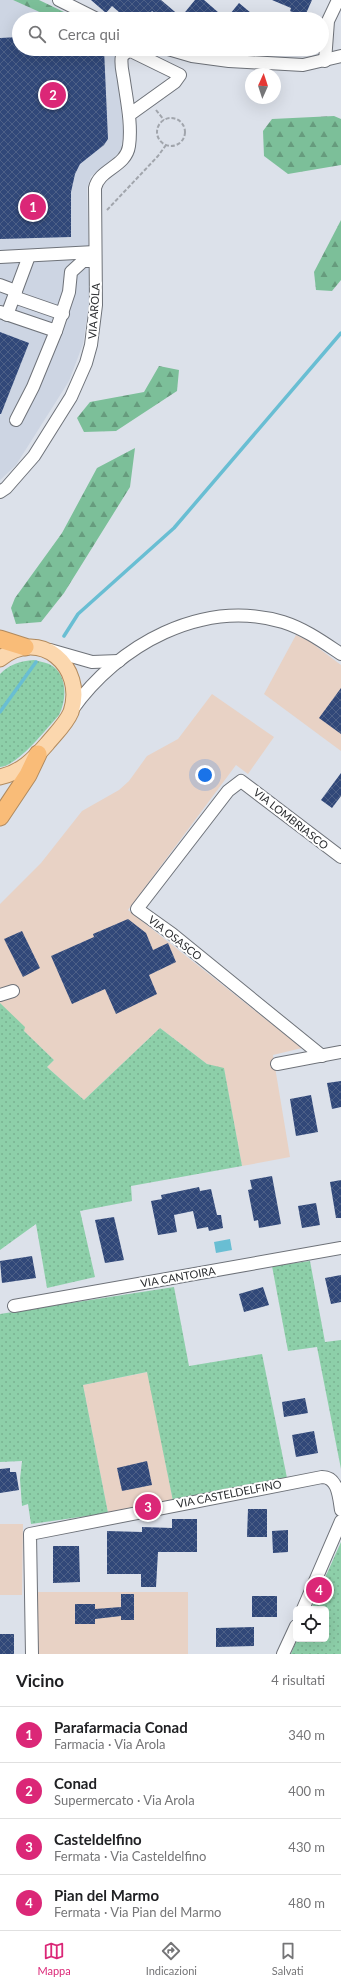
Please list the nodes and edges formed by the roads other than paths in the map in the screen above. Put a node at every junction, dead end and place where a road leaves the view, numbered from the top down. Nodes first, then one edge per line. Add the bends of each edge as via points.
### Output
1 (59, 0) edge
2 (338, 0) edge
3 (83, 12) edge
4 (329, 19) edge
5 (124, 56) edge
6 (142, 56) edge
7 (192, 56) edge
8 (325, 56) edge
9 (341, 56) edge
10 (325, 61) junction
11 (129, 115) junction
12 (29, 256) junction
13 (95, 256) junction
14 (0, 257) edge
15 (0, 285) edge
16 (15, 294) junction
17 (3, 314) edge
18 (63, 314) junction
19 (56, 331) junction
20 (16, 420) dead end
21 (0, 492) edge
22 (0, 639) edge
23 (25, 648) junction
24 (44, 648) junction
25 (341, 654) edge
26 (0, 659) edge
27 (119, 661) junction
28 (70, 713) junction
29 (38, 754) junction
30 (0, 776) edge
31 (241, 781) joint
32 (0, 817) edge
33 (341, 857) edge
34 (13, 990) dead end
35 (0, 995) edge
36 (341, 1052) edge
37 (322, 1056) junction
38 (277, 1064) dead end
39 (341, 1248) edge
40 (14, 1306) dead end
41 (341, 1510) edge
42 (341, 1521) edge
43 (304, 1606) edge
44 (293, 1632) edge
45 (32, 1654) edge
46 (283, 1654) edge

1 - 3 street
2 - 4 street
5 - 11 street, VIA AROLA via 121,62
6 - 11 street, VIA AROLA via 180,75 175,82
7 - 10 street via 303,65
8 - 10 street
9 - 10 street
11 - 13 street, VIA AROLA via 128,151 119,163 96,183
12 - 13 street
12 - 14 street
12 - 16 street
13 - 18 street via 83,261 71,272
13 - 21 street, VIA AROLA via 95,323 80,380 34,456
15 - 16 street
16 - 17 street
16 - 18 street
17 - 19 street
18 - 19 street
19 - 20 street
22 - 23 highway
23 - 24 main road
23 - 26 main road via 10,652
24 - 27 street via 92,662
24 - 28 main road via 59,659 71,675 74,692
25 - 27 street via 306,632 283,622 231,616 198,620 176,627
27 - 28 street via 92,684
28 - 29 main road
29 - 30 main road via 18,771
29 - 32 highway via 28,776
31 - 33 street, VIA LOMBRIASCO
31 - 37 street, VIA OSASCO via 228,790 138,909
34 - 35 street
36 - 37 street
37 - 38 street
39 - 40 street, VIA CANTOIRA
41 - 45 street, VIA CASTELDELFINO via 333,1480 326,1477 30,1534
42 - 43 street
44 - 46 street

